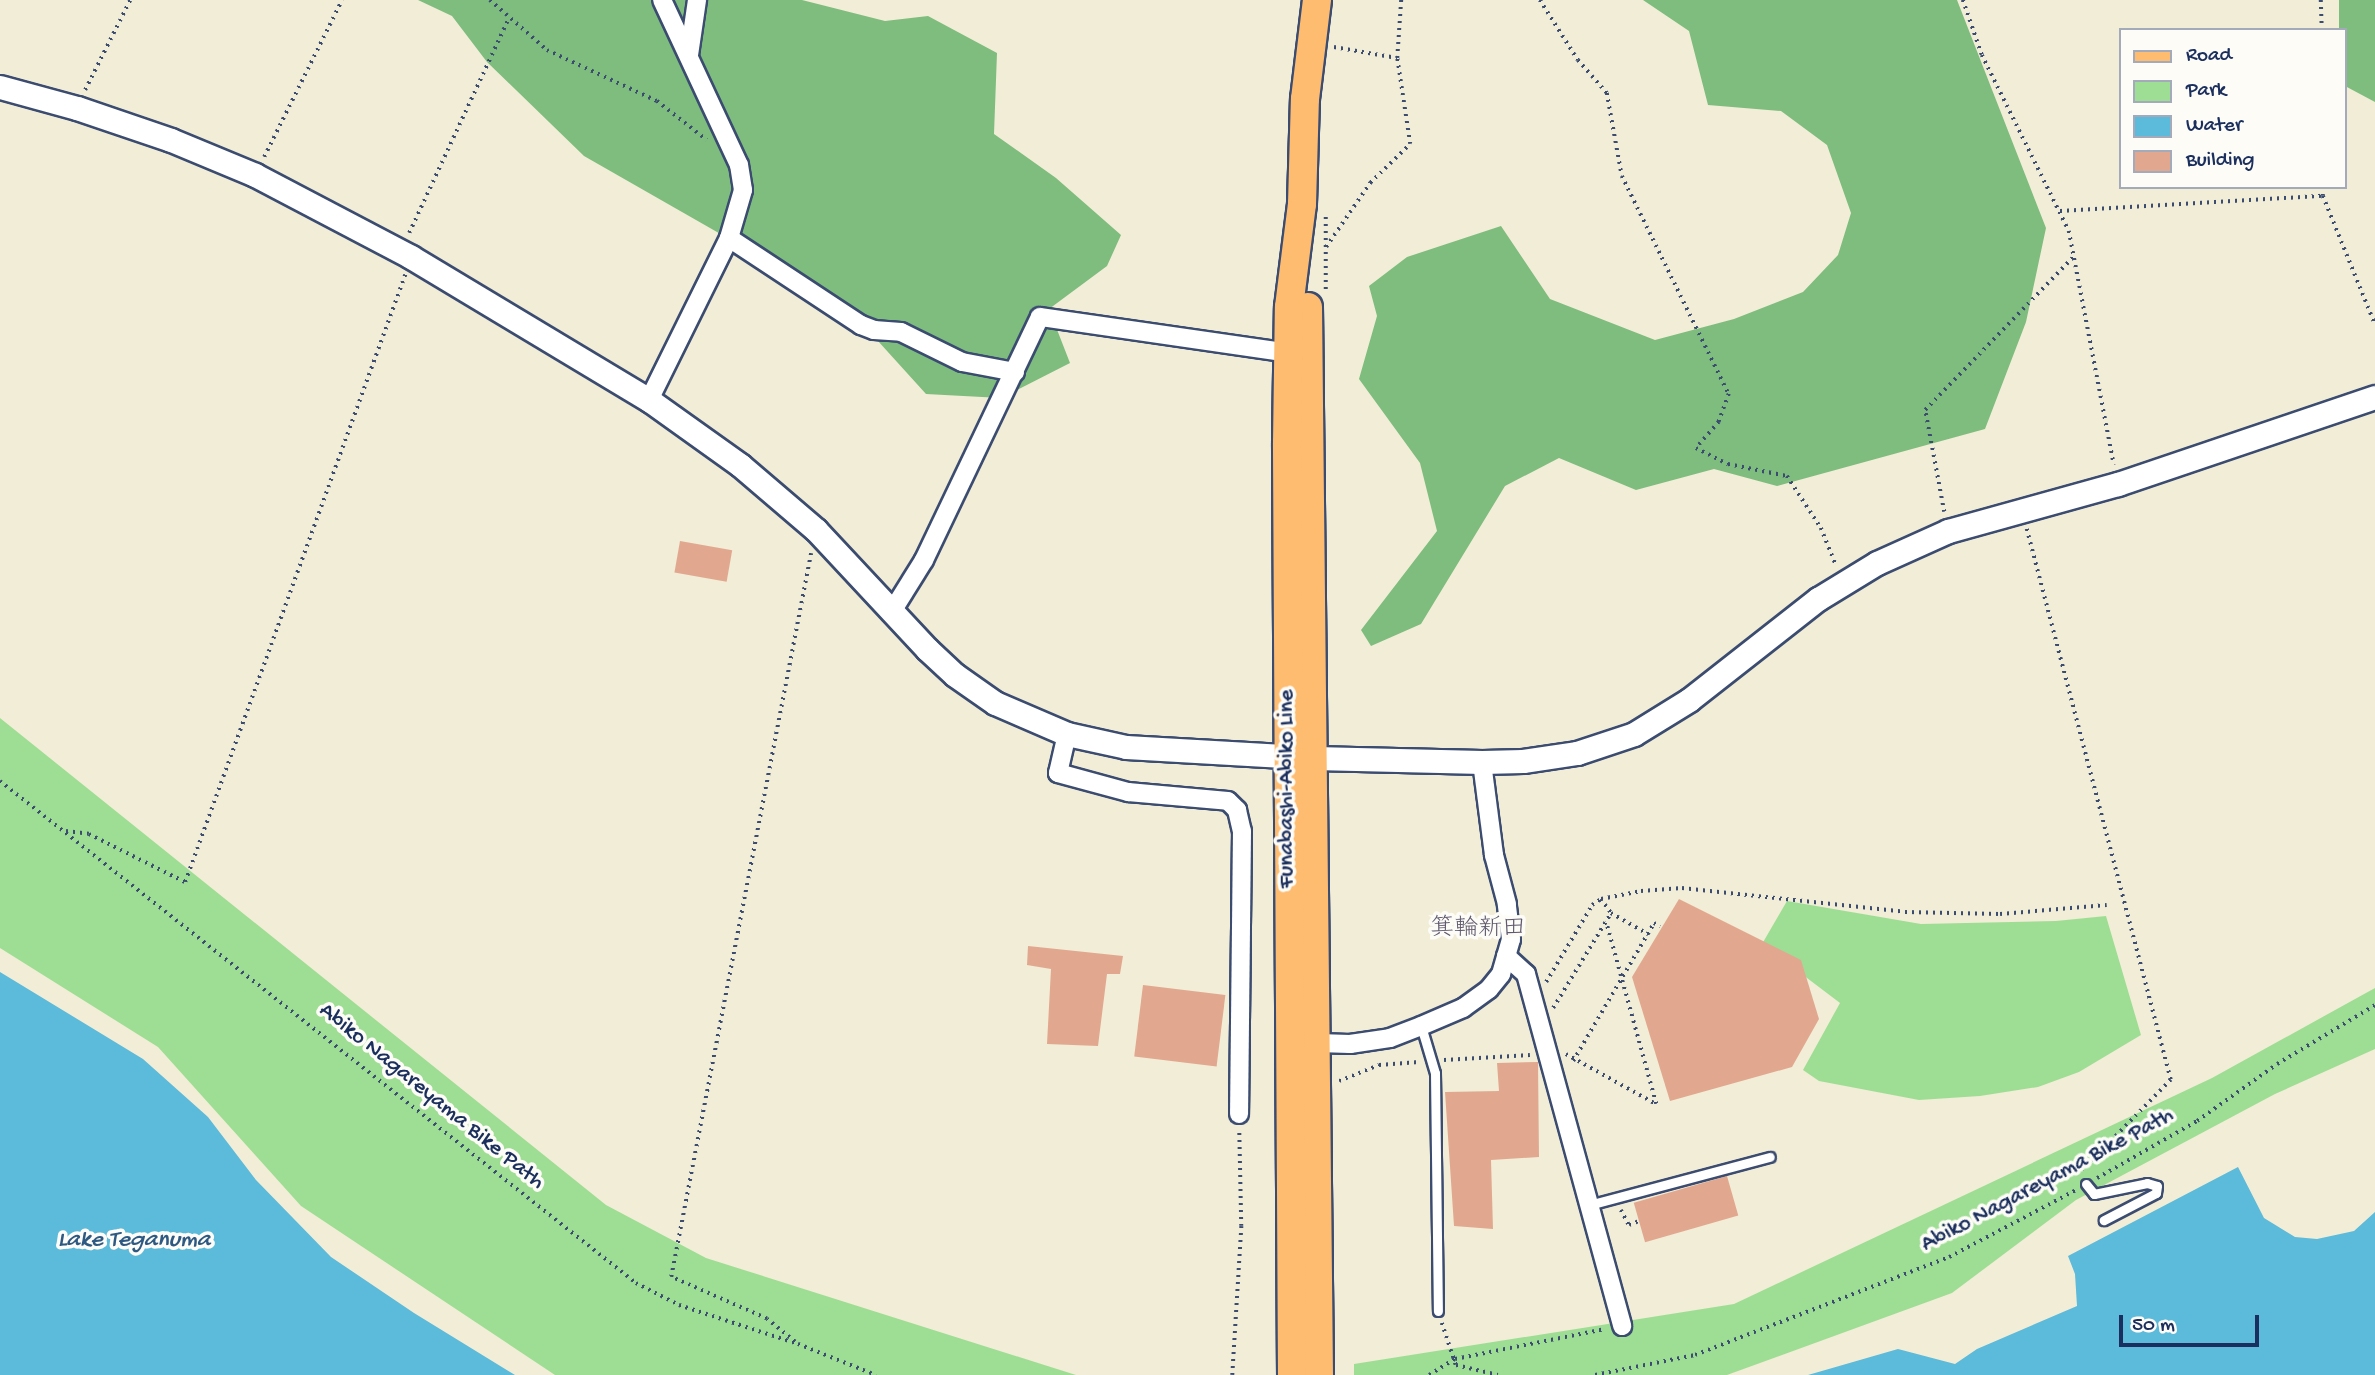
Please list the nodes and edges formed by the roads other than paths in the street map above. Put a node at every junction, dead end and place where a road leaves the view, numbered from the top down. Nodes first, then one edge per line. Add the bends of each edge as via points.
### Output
1 (662, 0) edge
2 (697, 0) edge
3 (1317, 0) edge
4 (689, 56) junction
5 (0, 87) edge
6 (1301, 204) junction
7 (729, 238) junction
8 (1289, 353) junction
9 (1014, 372) junction
10 (2375, 397) edge
11 (649, 400) junction
12 (891, 613) junction
13 (1067, 734) junction
14 (1301, 757) junction
15 (1482, 762) junction
16 (1506, 956) junction
17 (1421, 1026) junction
18 (1318, 1043) junction
19 (1239, 1114) road end
20 (1770, 1157) dead end
21 (2086, 1184) road end
22 (1589, 1205) junction
23 (2104, 1220) dead end
24 (1438, 1311) road end
25 (1622, 1326) road end
26 (1292, 1375) edge
27 (1319, 1375) edge

1 - 4 street
2 - 4 street
3 - 6 main road, Funabashi-Abiko Line via 1305,99
4 - 7 street via 739,165 743,190
5 - 11 street via 171,140 256,175 406,254
6 - 8 main road, Funabashi-Abiko Line via 1289,307
6 - 14 main road, Funabashi-Abiko Line via 1308,306
7 - 9 street via 860,325 901,332 962,362
7 - 11 street
8 - 9 street via 1040,317
8 - 14 main road, Funabashi-Abiko Line
9 - 12 street via 924,560
10 - 15 street via 2118,484 1948,531 1877,563 1818,599 1689,700 1634,734 1577,753
11 - 12 street via 740,465 816,530
12 - 13 street via 965,682 1030,720
13 - 14 street via 1126,747
13 - 19 street via 1058,773 1128,792 1228,801 1237,810 1241,831
14 - 15 street
14 - 18 main road, Funabashi-Abiko Line
14 - 26 main road, Funabashi-Abiko Line via 1289,1125
15 - 16 street via 1494,855 1507,904 1511,939
16 - 17 street via 1501,974 1489,989 1462,1009
16 - 22 street via 1526,974
17 - 18 street via 1377,1040
17 - 24 lane via 1435,1073
18 - 27 main road, Funabashi-Abiko Line
20 - 22 lane
21 - 23 lane via 2094,1194 2147,1183 2157,1186 2156,1193
22 - 25 street

